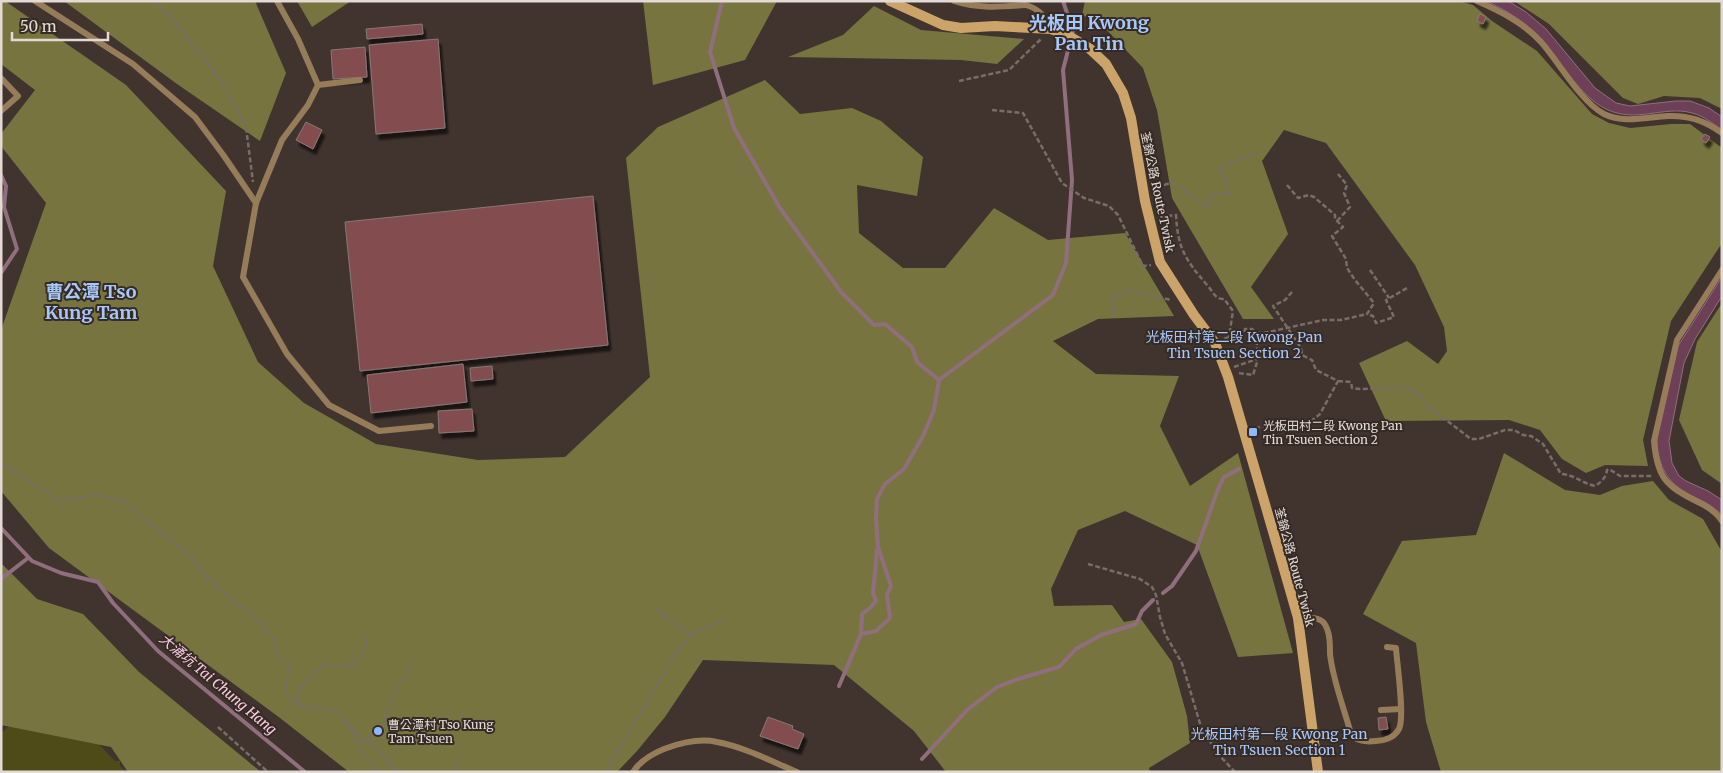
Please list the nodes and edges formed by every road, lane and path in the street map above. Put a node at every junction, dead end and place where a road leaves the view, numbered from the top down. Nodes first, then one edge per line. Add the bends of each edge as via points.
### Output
1 (35, 1) edge
2 (154, 1) edge
3 (277, 1) edge
4 (890, 1) edge
5 (954, 1) edge
6 (1477, 1) edge
7 (1050, 29) junction
8 (1, 78) edge
9 (360, 80) dead end
10 (959, 81) dead end
11 (318, 85) junction
12 (992, 110) dead end
13 (1, 111) edge
14 (1722, 133) edge
15 (1257, 153) dead end
16 (1338, 174) dead end
17 (254, 184) dead end
18 (1287, 185) dead end
19 (1145, 201) junction
20 (256, 203) junction
21 (1151, 219) junction
22 (1337, 221) junction
23 (1160, 262) junction
24 (1370, 270) dead end
25 (1722, 270) edge
26 (1409, 287) dead end
27 (1292, 292) dead end
28 (1389, 298) junction
29 (1186, 304) junction
30 (1368, 314) junction
31 (1111, 316) dead end
32 (1288, 328) junction
33 (1256, 333) junction
34 (1228, 337) junction
35 (1215, 343) junction
36 (1258, 359) junction
37 (1226, 370) junction
38 (1253, 375) dead end
39 (1338, 381) junction
40 (1310, 422) junction
41 (1318, 423) dead end
42 (431, 426) dead end
43 (1244, 431) junction
44 (1, 464) edge
45 (1662, 476) junction
46 (1722, 521) edge
47 (1088, 564) dead end
48 (657, 610) dead end
49 (1298, 618) junction
50 (726, 619) dead end
51 (365, 634) dead end
52 (691, 634) junction
53 (1387, 648) dead end
54 (411, 663) dead end
55 (298, 704) junction
56 (1401, 709) junction
57 (1381, 710) dead end
58 (345, 720) junction
59 (218, 727) dead end
60 (365, 742) junction
61 (459, 755) dead end
62 (268, 772) edge
63 (377, 772) edge
64 (405, 772) edge
65 (456, 772) edge
66 (606, 772) edge
67 (633, 772) edge
68 (797, 772) edge
69 (1234, 772) edge
70 (1318, 772) edge

1 - 20 lane via 133,64 195,117
2 - 17 path via 180,28 222,82 246,127
3 - 11 lane
4 - 7 main road, 荃錦公路 Route Twisk via 943,25
5 - 7 lane via 983,8 1026,5 1038,10
6 - 14 lane via 1513,18 1540,41 1587,100 1604,114 1642,120 1684,117 1708,123
7 - 10 path via 1010,70
7 - 19 main road, 荃錦公路 Route Twisk via 1089,48 1106,64 1123,93 1131,118
8 - 13 lane via 18,96
9 - 11 lane
11 - 20 lane via 308,105 282,140
12 - 23 path via 1023,113 1062,183 1084,198 1109,206 1118,215 1143,266
15 - 19 path via 1220,167 1230,194 1212,193 1208,208 1173,183 1159,187 1160,199
16 - 22 path via 1347,185 1344,193 1350,208
18 - 22 path via 1298,198 1314,197 1335,215
19 - 21 main road, 荃錦公路 Route Twisk
20 - 42 lane via 243,277 287,354 329,405 379,431
21 - 23 main road, 荃錦公路 Route Twisk
21 - 34 path via 1176,215 1177,236 1192,268 1212,293 1224,299 1233,311
22 - 30 path via 1343,227 1332,236 1346,259 1347,268 1374,304
23 - 29 main road, 荃錦公路 Route Twisk
24 - 28 path
25 - 45 lane via 1674,348 1654,441
26 - 28 path
27 - 32 path via 1273,306
28 - 30 path via 1386,300 1394,317 1376,323
29 - 31 path via 1128,290 1113,298 1114,315
29 - 35 main road, 荃錦公路 Route Twisk
30 - 32 path
32 - 33 path
32 - 39 path via 1302,355 1312,360 1316,370
33 - 34 path via 1245,329 1244,333
33 - 36 path
34 - 35 path
35 - 37 main road, 荃錦公路 Route Twisk
36 - 37 path
36 - 38 path
37 - 43 main road, 荃錦公路 Route Twisk
39 - 40 path via 1320,414
39 - 45 path via 1351,382 1352,388 1361,390 1392,387 1414,391 1429,409 1471,439 1505,430 1531,436 1543,444 1561,474 1575,476 1584,483 1595,486 1609,469 1620,476
40 - 41 path
40 - 43 path via 1292,420
43 - 49 main road, 荃錦公路 Route Twisk
44 - 55 path via 56,501 95,495 122,500 192,558 210,580 254,616 274,639 277,656 290,668 286,691
45 - 46 lane via 1678,492 1709,507
47 - 69 path via 1140,578 1152,587 1166,634 1182,664 1201,727
48 - 52 path
49 - 56 lane via 1315,618 1325,625 1331,664 1353,737 1375,741 1393,736 1401,725
49 - 70 main road, 荃錦公路 Route Twisk
50 - 52 path
51 - 55 path via 366,646 359,659 349,667 321,666 298,689
52 - 66 path via 672,659
53 - 56 lane via 1396,648
54 - 60 path via 397,686 384,725
55 - 58 path via 332,710
56 - 57 lane
58 - 60 path
58 - 63 path via 363,755
59 - 62 path
60 - 64 path via 376,747 390,767
61 - 65 path
67 - 68 lane via 645,759 658,752 676,744 695,741 716,741

